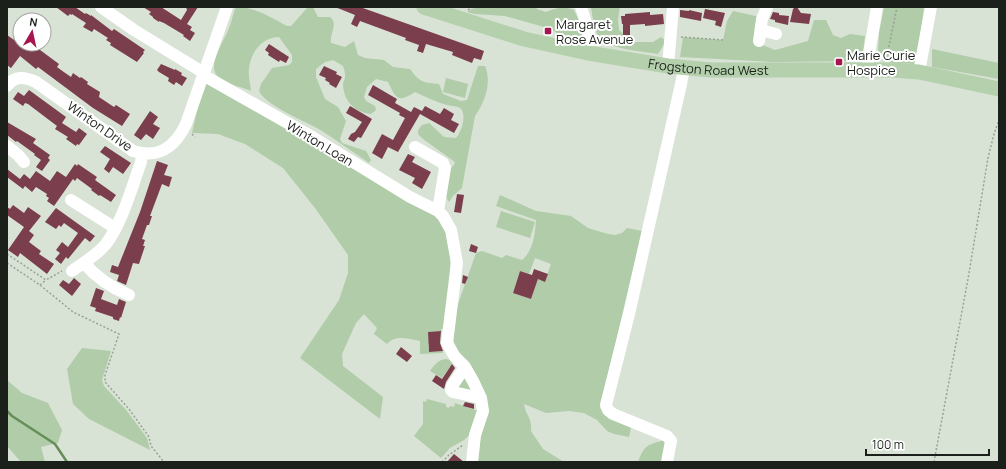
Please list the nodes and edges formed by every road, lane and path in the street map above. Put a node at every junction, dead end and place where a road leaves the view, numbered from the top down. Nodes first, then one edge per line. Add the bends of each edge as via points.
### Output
1 (101, 7) edge
2 (227, 7) edge
3 (424, 7) edge
4 (581, 7) edge
5 (673, 7) edge
6 (767, 7) edge
7 (877, 7) edge
8 (897, 7) edge
9 (930, 7) edge
10 (776, 34) dead end
11 (671, 36) junction
12 (724, 40) dead end
13 (888, 51) dead end
14 (588, 53) junction
15 (668, 66) junction
16 (684, 68) junction
17 (868, 70) junction
18 (920, 72) junction
19 (203, 74) junction
20 (7, 86) edge
21 (999, 89) edge
22 (999, 120) edge
23 (7, 146) edge
24 (414, 147) dead end
25 (142, 154) junction
26 (24, 162) dead end
27 (78, 202) dead end
28 (440, 213) junction
29 (115, 228) junction
30 (7, 254) edge
31 (84, 262) junction
32 (7, 263) edge
33 (72, 271) joint
34 (46, 280) junction
35 (40, 286) junction
36 (129, 295) dead end
37 (465, 367) junction
38 (481, 398) junction
39 (475, 434) junction
40 (164, 462) edge
41 (442, 462) edge
42 (472, 462) edge
43 (667, 462) edge
44 (934, 462) edge

1 - 19 street, Winton Loan
2 - 19 street, Winton Drive
3 - 14 main road, Frogston Road West via 524,38
4 - 14 street via 589,32
5 - 11 street
6 - 10 street via 762,19 760,36
7 - 17 street
8 - 13 path
9 - 18 street
11 - 12 path
11 - 15 street
14 - 15 main road, Frogston Road West
15 - 16 main road, Frogston Road West
16 - 17 main road, Frogston Road West
16 - 43 street via 606,405 613,414 667,436 671,441
17 - 18 main road, Frogston Road West
18 - 21 main road, Frogston Road West
19 - 25 street, Winton Drive via 180,134 174,143 153,154
19 - 28 street, Winton Loan
20 - 25 street, Winton Drive via 18,77 36,82 133,151
22 - 44 path via 988,158
23 - 26 street
24 - 28 street via 443,163 446,168
25 - 29 street via 129,196
27 - 29 street
28 - 37 street via 451,230 457,263 447,343
29 - 31 street via 106,244
30 - 34 path
31 - 33 street
31 - 36 street via 91,271 116,290
32 - 35 path
33 - 34 path via 66,269
34 - 35 path
35 - 40 path via 73,312 119,334 105,382 129,409
37 - 38 street
37 - 38 street via 451,390
38 - 39 street via 483,411
39 - 41 path
39 - 42 street

